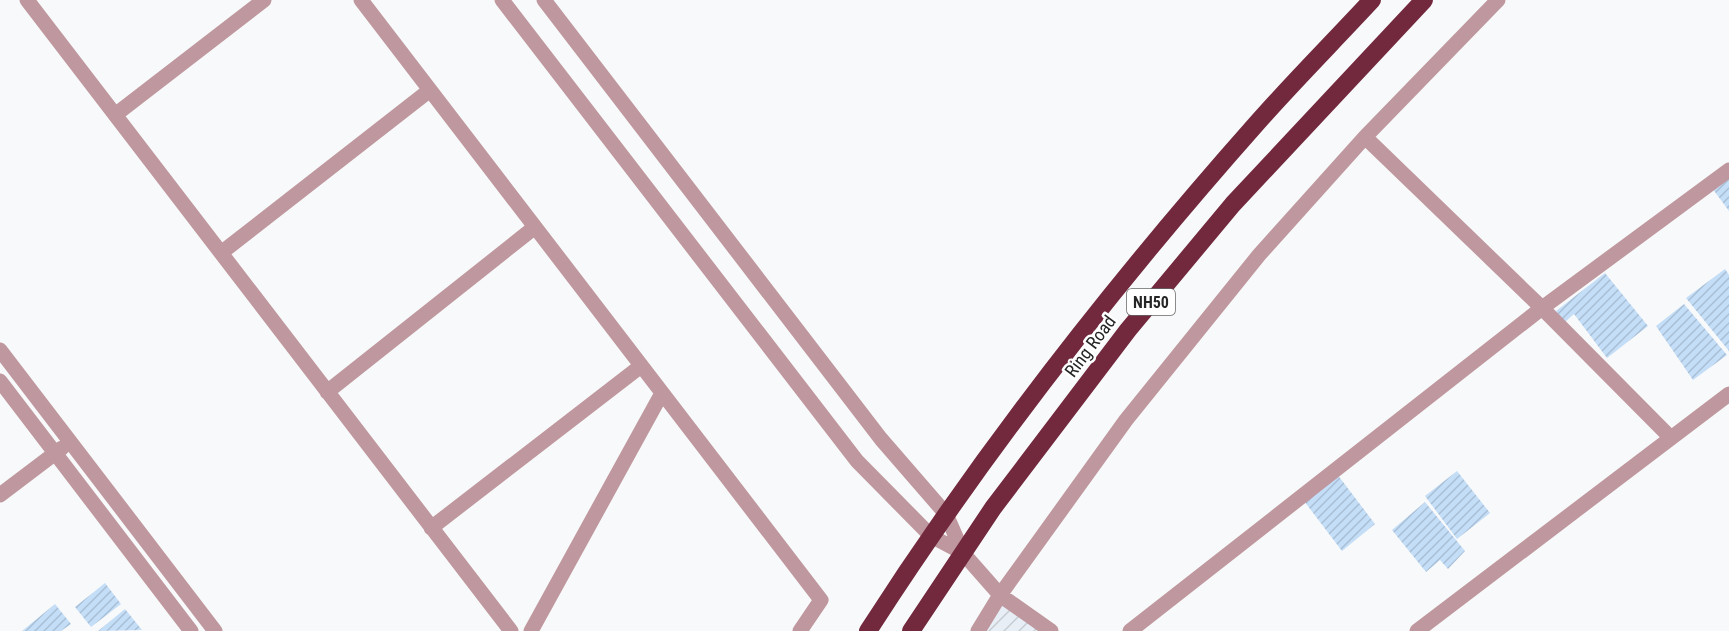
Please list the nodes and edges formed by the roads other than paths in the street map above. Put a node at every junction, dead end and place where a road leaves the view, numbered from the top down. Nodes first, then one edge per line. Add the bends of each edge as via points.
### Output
1 (27, 0) edge
2 (264, 0) edge
3 (361, 0) edge
4 (502, 0) edge
5 (544, 0) edge
6 (1372, 0) edge
7 (1424, 0) edge
8 (1498, 0) edge
9 (430, 90) junction
10 (115, 115) junction
11 (1365, 137) junction
12 (1729, 170) edge
13 (535, 227) junction
14 (221, 254) junction
15 (1542, 308) junction
16 (0, 350) edge
17 (641, 366) junction
18 (0, 381) edge
19 (327, 392) junction
20 (662, 393) junction
21 (1729, 394) edge
22 (1671, 438) junction
23 (70, 441) junction
24 (55, 453) junction
25 (0, 495) edge
26 (946, 514) junction
27 (431, 528) junction
28 (931, 536) junction
29 (963, 553) junction
30 (1000, 595) junction
31 (190, 631) edge
32 (215, 631) edge
33 (511, 631) edge
34 (531, 631) edge
35 (800, 631) edge
36 (868, 631) edge
37 (911, 631) edge
38 (978, 631) edge
39 (1052, 631) edge
40 (1130, 631) edge
41 (1418, 631) edge

1 - 10 street
2 - 10 street
3 - 9 street
4 - 28 street via 857,461
5 - 26 street via 881,439
6 - 26 highway, Ring Road / NH50 via 1258,122 1160,236
7 - 29 highway, Ring Road / NH50 via 1233,204 1128,330
8 - 11 street
9 - 13 street
9 - 14 street
10 - 14 street
11 - 15 street
11 - 30 street via 1259,255 1134,411
12 - 15 street
13 - 17 street
13 - 19 street
14 - 19 street
15 - 22 street
15 - 40 street
16 - 23 street
17 - 20 street
17 - 27 street
18 - 24 street
19 - 27 street
20 - 34 street
20 - 35 street via 820,600
21 - 22 street
22 - 41 street
23 - 24 street
23 - 32 street
24 - 25 street
24 - 31 street
26 - 28 highway, Ring Road / NH50
26 - 29 street
27 - 33 street
28 - 29 street
28 - 36 highway, Ring Road / NH50
29 - 30 street
29 - 37 highway, Ring Road / NH50
30 - 38 street
30 - 39 street

